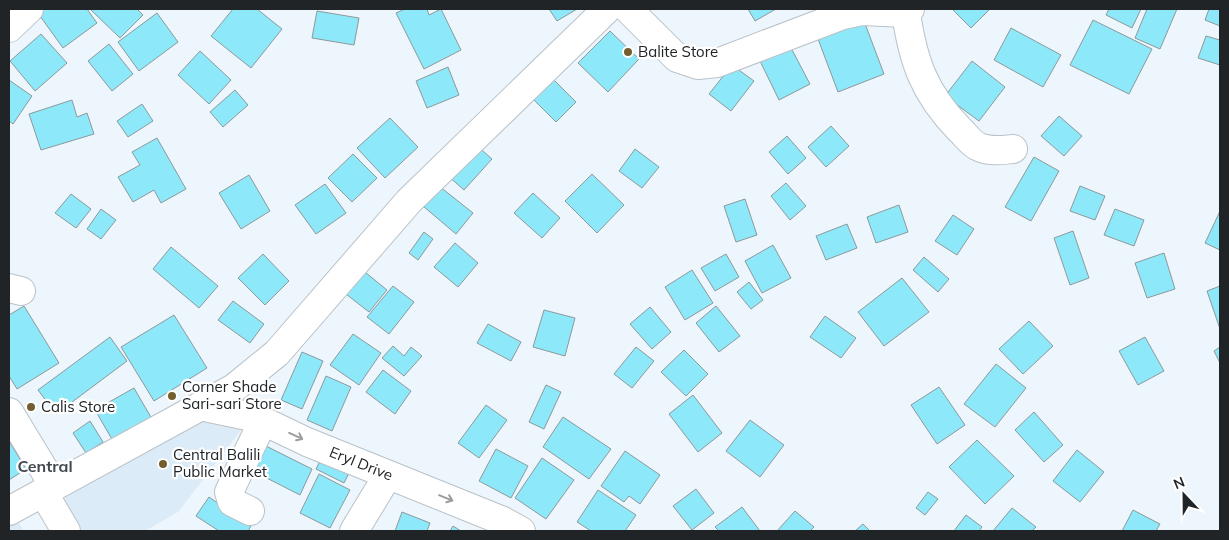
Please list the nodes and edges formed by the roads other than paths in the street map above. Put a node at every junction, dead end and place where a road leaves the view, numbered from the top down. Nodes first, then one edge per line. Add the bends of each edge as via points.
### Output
1 (29, 9) edge
2 (607, 9) edge
3 (628, 9) edge
4 (908, 11) edge
5 (9, 28) edge
6 (1013, 149) dead end
7 (200, 406) junction
8 (9, 412) edge
9 (263, 421) junction
10 (388, 475) junction
11 (49, 489) junction
12 (9, 510) edge
13 (250, 511) dead end
14 (66, 531) edge
15 (354, 531) edge
16 (521, 531) edge

1 - 5 street
2 - 7 street via 409,201 277,353 234,388
3 - 4 street via 677,58 698,65 717,64 843,15
4 - 6 street via 911,48 937,103 976,146 991,151
7 - 9 street, Eryl Drive
7 - 11 street
8 - 11 street
9 -> 10 street, Eryl Drive
9 - 13 street via 229,492 232,502
10 - 15 street
10 -> 16 street, Eryl Drive
11 - 12 street
11 - 14 street

